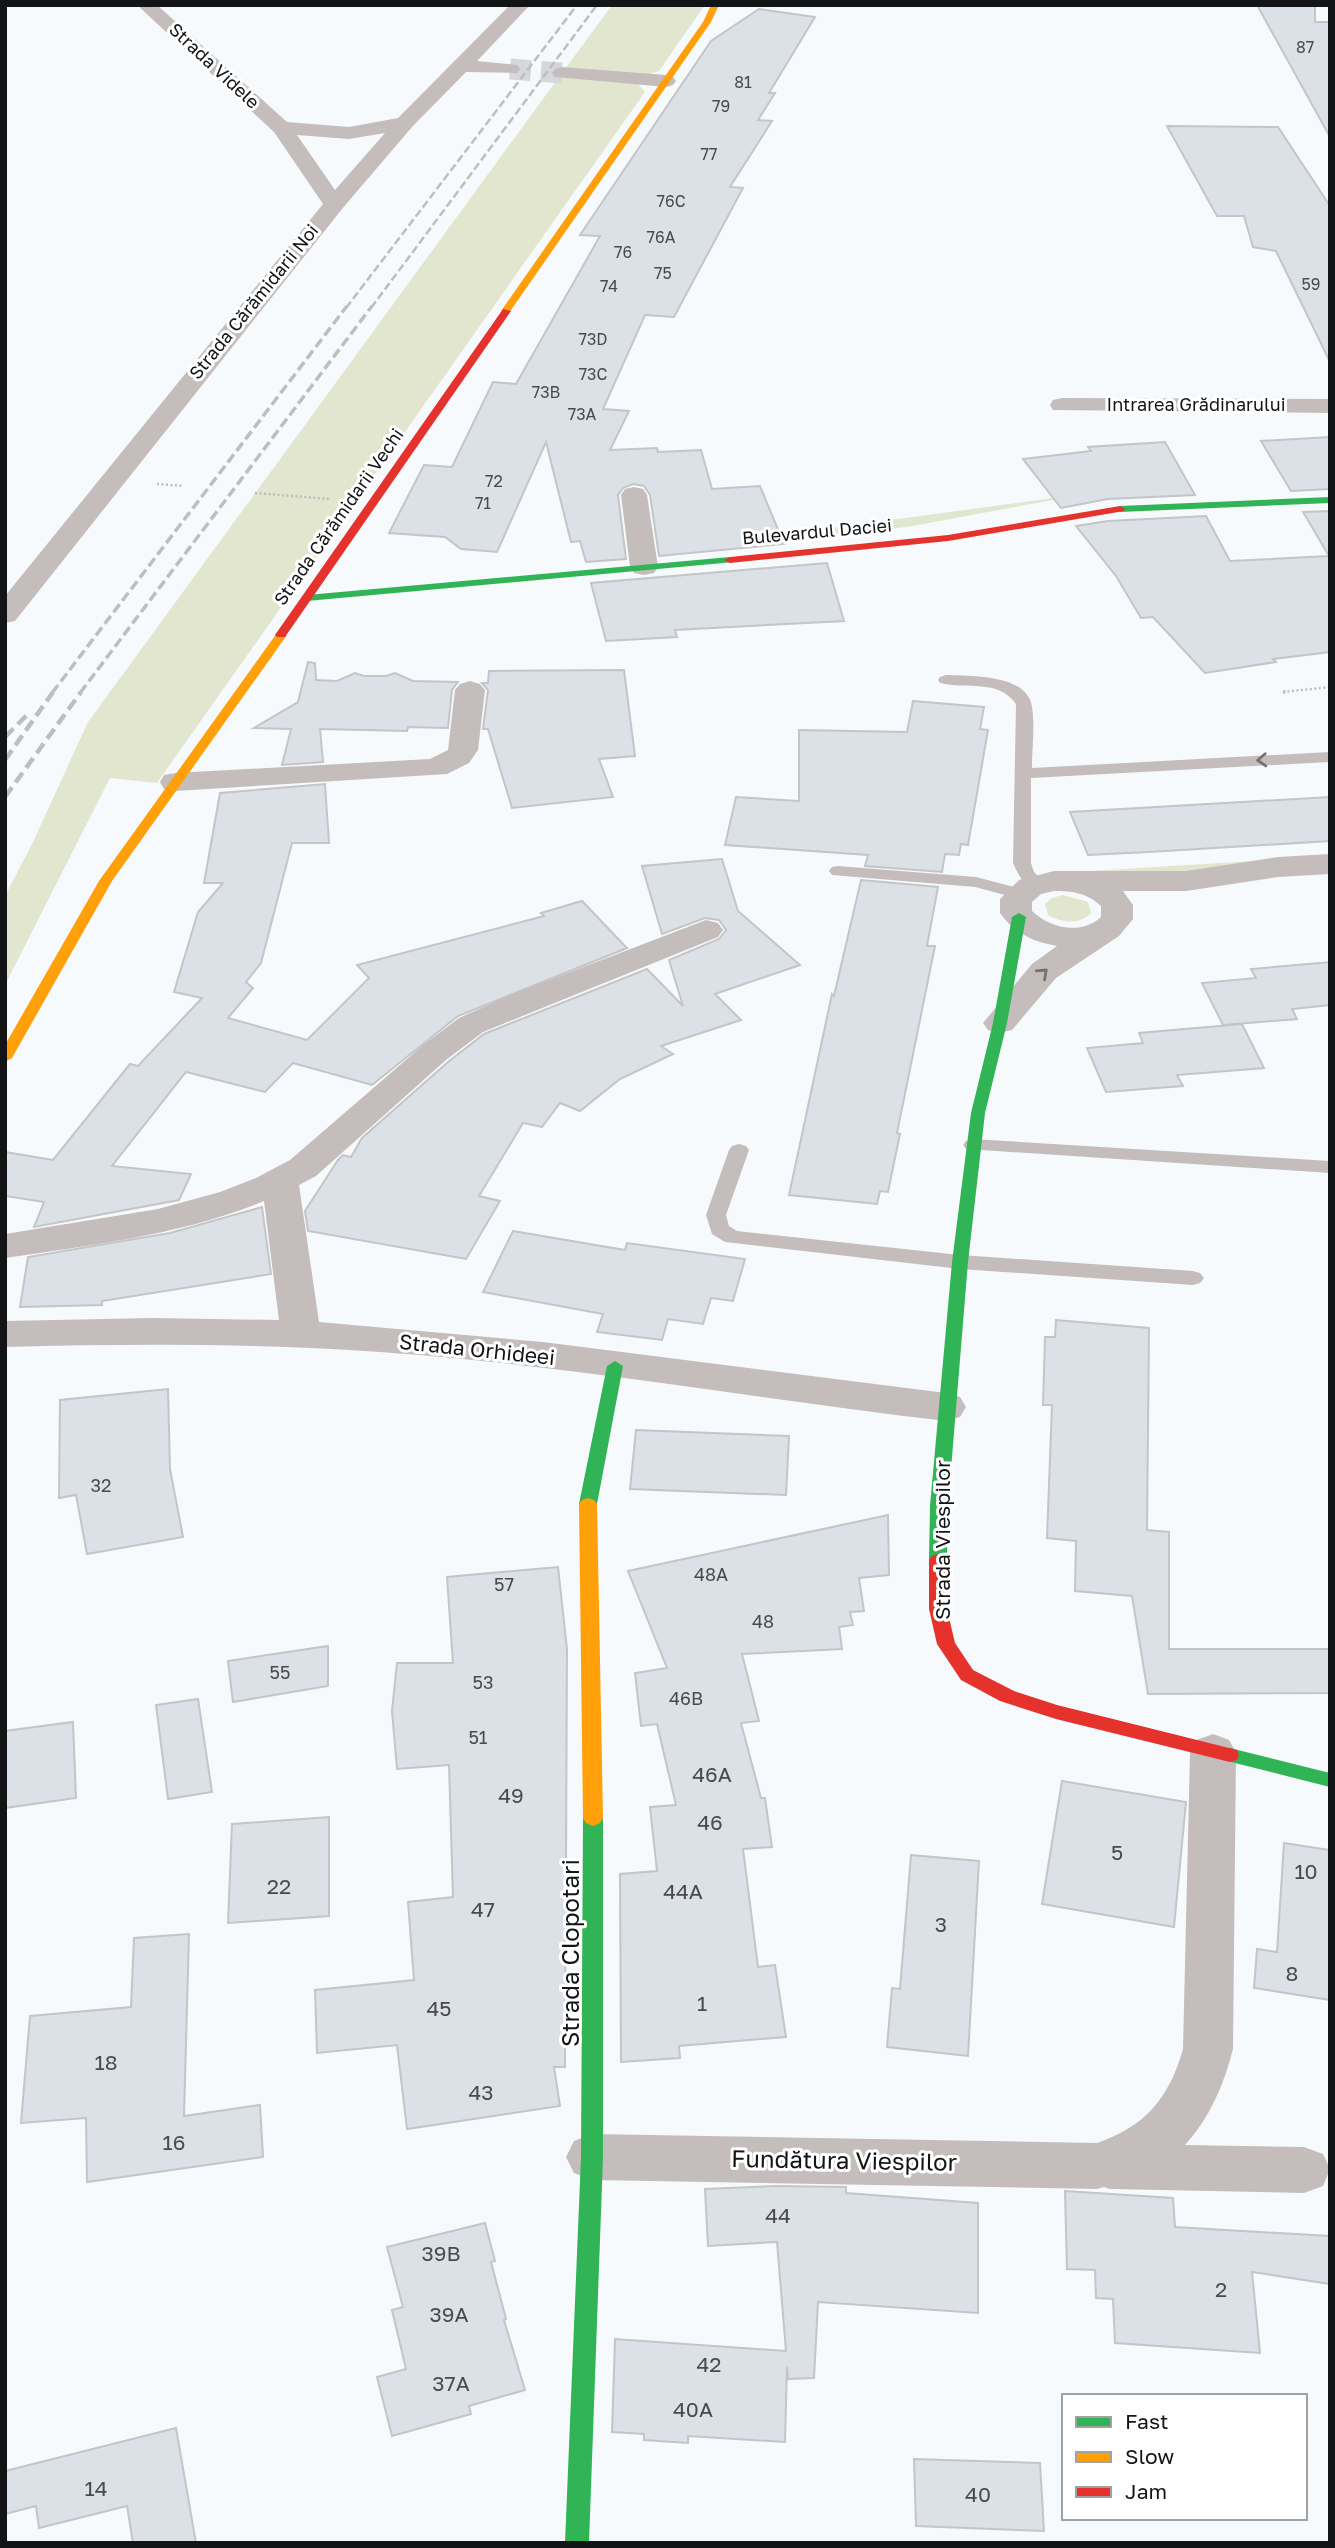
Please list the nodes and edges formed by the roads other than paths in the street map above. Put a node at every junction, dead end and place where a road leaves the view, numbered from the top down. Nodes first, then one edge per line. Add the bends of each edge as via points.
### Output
1 (146, 5) edge
2 (521, 5) edge
3 (715, 5) edge
4 (463, 65) junction
5 (510, 69) tunnel mouth
6 (562, 73) tunnel mouth
7 (666, 81) junction
8 (405, 123) junction
9 (281, 128) junction
10 (334, 204) junction
11 (1062, 405) dead end
12 (1330, 406) edge
13 (634, 495) dead end
14 (1330, 500) edge
15 (644, 567) junction
16 (307, 598) junction
17 (5, 615) edge
18 (946, 680) dead end
19 (470, 690) dead end
20 (1330, 757) edge
21 (1023, 773) junction
22 (175, 782) junction
23 (1330, 864) edge
24 (1278, 867) junction
25 (838, 872) dead end
26 (1071, 881) junction
27 (1025, 899) junction
28 (1105, 929) junction
29 (706, 930) dead end
30 (1000, 1023) junction
31 (5, 1058) edge
32 (973, 1145) junction
33 (739, 1150) dead end
34 (1330, 1167) edge
35 (281, 1182) junction
36 (5, 1246) edge
37 (960, 1262) junction
38 (1193, 1278) dead end
39 (5, 1334) edge
40 (301, 1334) junction
41 (615, 1366) junction
42 (946, 1408) junction
43 (1213, 1752) junction
44 (1330, 1780) edge
45 (592, 2157) junction
46 (1097, 2166) junction
47 (1304, 2170) dead end
48 (577, 2543) edge

1 - 9 street, Strada Videle
2 - 4 street, Strada Cărămidarii Noi
3 - 7 street, Strada Cărămidarii Vechi
4 - 5 street
4 - 8 street, Strada Cărămidarii Noi
6 - 7 street
7 - 16 street, Strada Cărămidarii Vechi
8 - 9 street via 349,133
8 - 10 street, Strada Cărămidarii Noi
9 - 10 street, Strada Videle
10 - 17 street, Strada Cărămidarii Noi
11 - 12 street, Intrarea Grădinarului
13 - 15 street
14 - 15 street, Bulevardul Daciei via 1108,510 948,538
15 - 16 street, Bulevardul Daciei
16 - 22 street, Strada Cărămidarii Vechi
18 - 21 lane via 1001,685 1020,696 1024,704
19 - 22 street via 464,750 436,768
20 -> 21 lane
21 - 27 lane
22 - 31 street, Strada Cărămidarii Vechi via 106,881
23 - 24 street, Strada Viespilor
24 - 26 street, Strada Viespilor via 1186,881
24 - 28 street, Strada Viespilor via 1168,901
25 - 27 lane via 976,882
26 - 27 street, Strada Viespilor
26 - 28 street via 1096,888 1114,900 1118,915
27 - 28 street via 1029,927 1079,937
27 - 30 street, Strada Viespilor
30 -> 28 street, Strada Viespilor via 1044,971
29 - 35 street via 471,1026
30 - 32 street, Strada Viespilor
32 - 34 lane
32 - 37 street, Strada Viespilor
33 - 37 lane via 716,1215 719,1229 732,1237
35 - 36 street via 173,1217
35 - 40 street
37 - 38 lane
37 - 42 street, Strada Viespilor
39 - 40 street, Strada Orhideei
40 - 41 street, Strada Orhideei
41 - 42 street, Strada Orhideei
41 - 45 street, Strada Clopotari via 587,1519 594,1898
42 - 43 street, Strada Viespilor via 939,1506 939,1609 946,1644 967,1675 1007,1696 1056,1712
43 - 44 street, Strada Viespilor
43 - 46 street, Fundătura Viespilor via 1208,2049 1201,2078 1169,2128 1138,2152
45 - 46 street, Fundătura Viespilor
45 - 48 street, Strada Clopotari
46 - 47 street, Fundătura Viespilor

